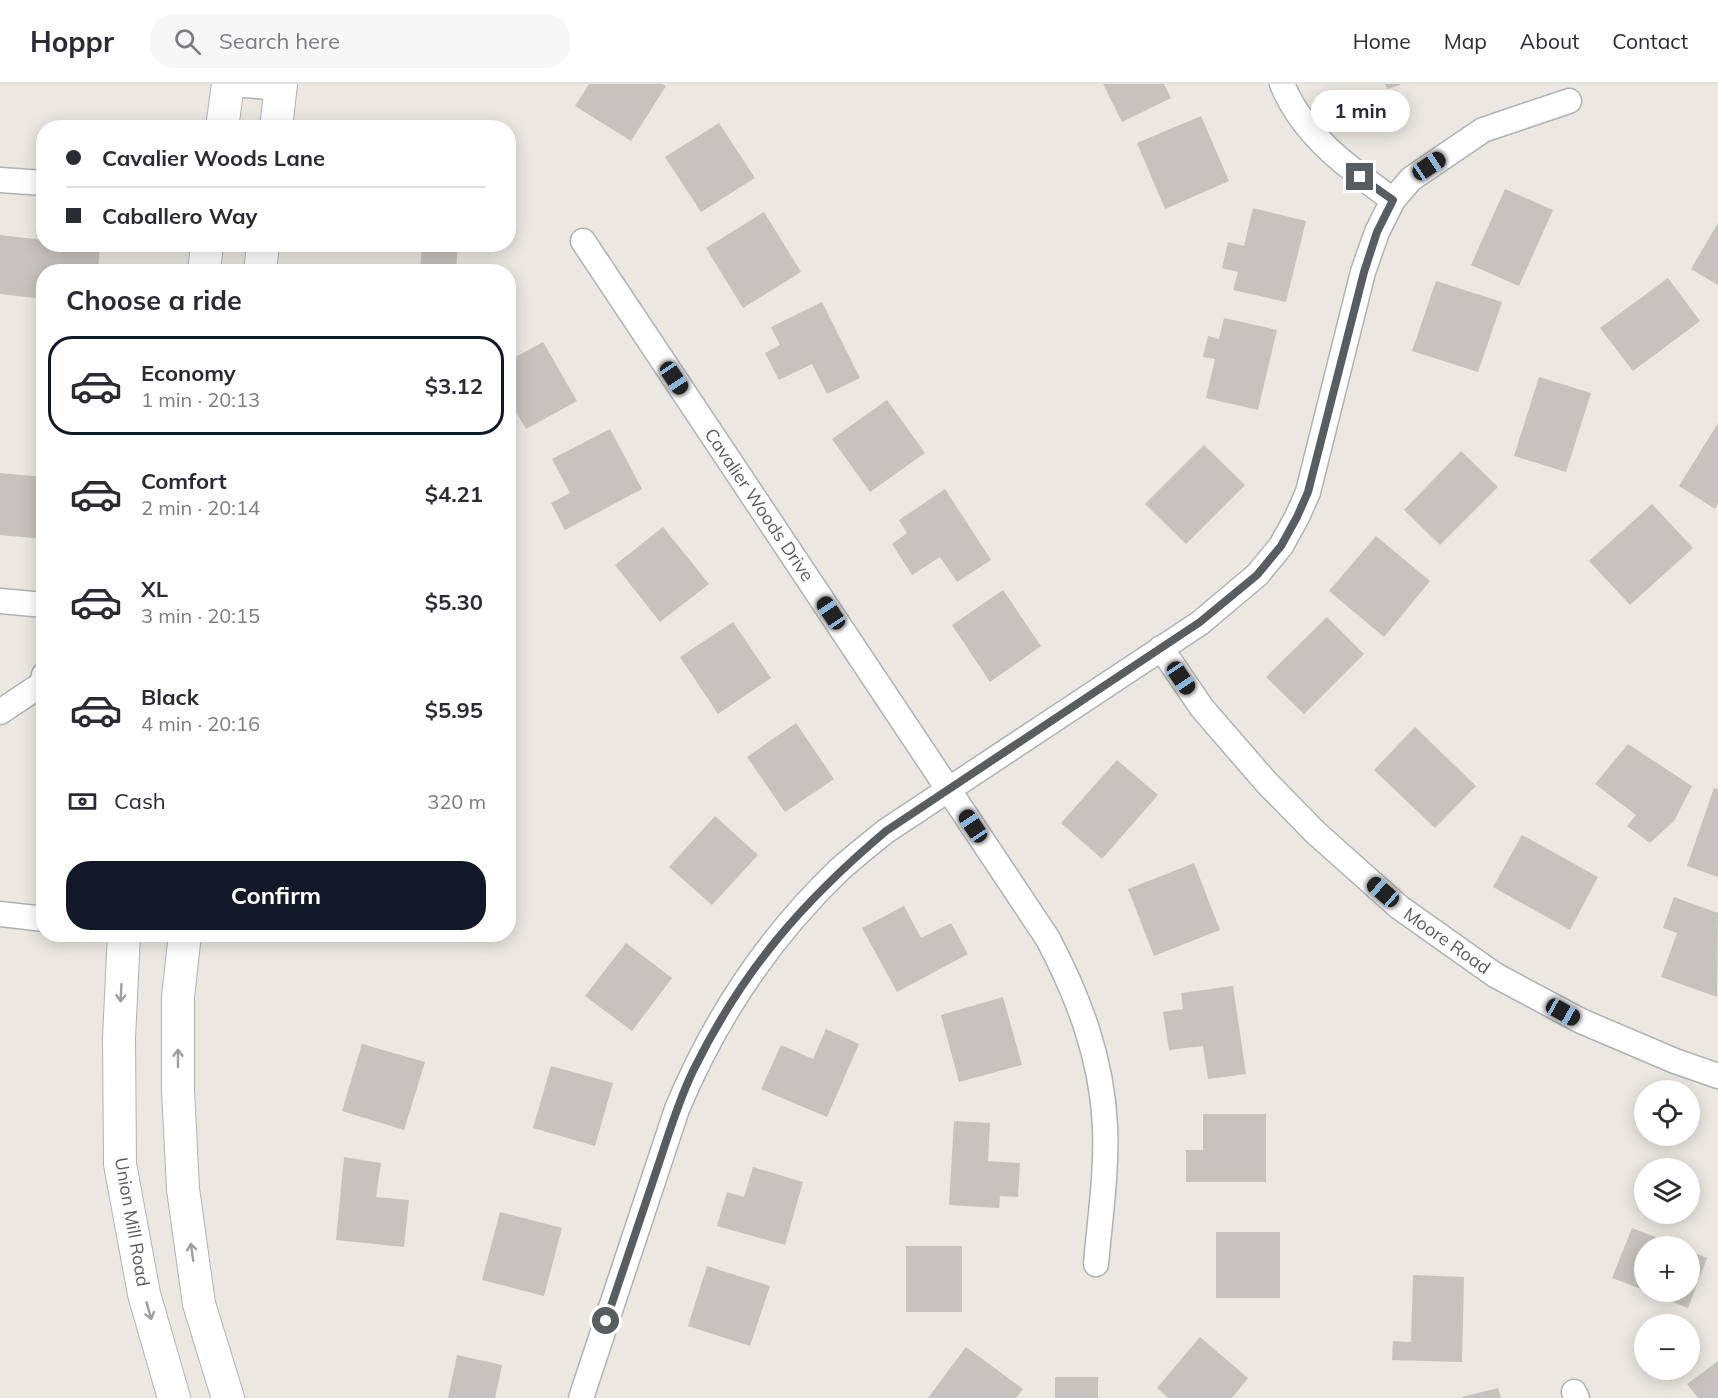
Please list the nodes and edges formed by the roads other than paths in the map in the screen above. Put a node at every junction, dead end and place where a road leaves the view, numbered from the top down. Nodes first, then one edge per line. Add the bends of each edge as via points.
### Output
1 (228, 84) edge
2 (234, 84) edge
3 (1282, 84) edge
4 (280, 86) edge
5 (1569, 101) dead end
6 (223, 120) edge
7 (277, 120) edge
8 (0, 180) edge
9 (36, 182) edge
10 (1393, 200) junction
11 (583, 241) dead end
12 (0, 601) edge
13 (36, 603) edge
14 (1161, 648) junction
15 (36, 688) edge
16 (0, 712) edge
17 (948, 789) junction
18 (0, 914) edge
19 (36, 918) edge
20 (124, 942) edge
21 (181, 942) edge
22 (1718, 1076) edge
23 (1096, 1264) dead end
24 (174, 1398) edge
25 (228, 1398) edge
26 (581, 1398) edge

1 - 6 street
2 - 4 street
3 - 10 street via 1316,136 1344,165
4 - 7 street
5 - 10 street via 1483,130 1411,179
8 - 9 street
10 - 14 street via 1364,272 1308,492 1297,517 1281,546 1257,575
11 - 17 street, Cavalier Woods Drive
12 - 13 street
14 - 17 street
14 - 22 street, Moore Road via 1202,708 1266,782 1399,907 1495,975 1581,1021
15 - 16 street
17 - 23 street, Cavalier Woods Drive via 1048,939 1069,978 1086,1024 1099,1071 1105,1125
17 - 26 street via 886,831 841,869 774,941 721,1017 677,1109
18 - 19 street
20 -> 24 street, Union Mill Road via 119,1038 120,1164 144,1294
25 -> 21 street via 199,1304 183,1189 178,1090

